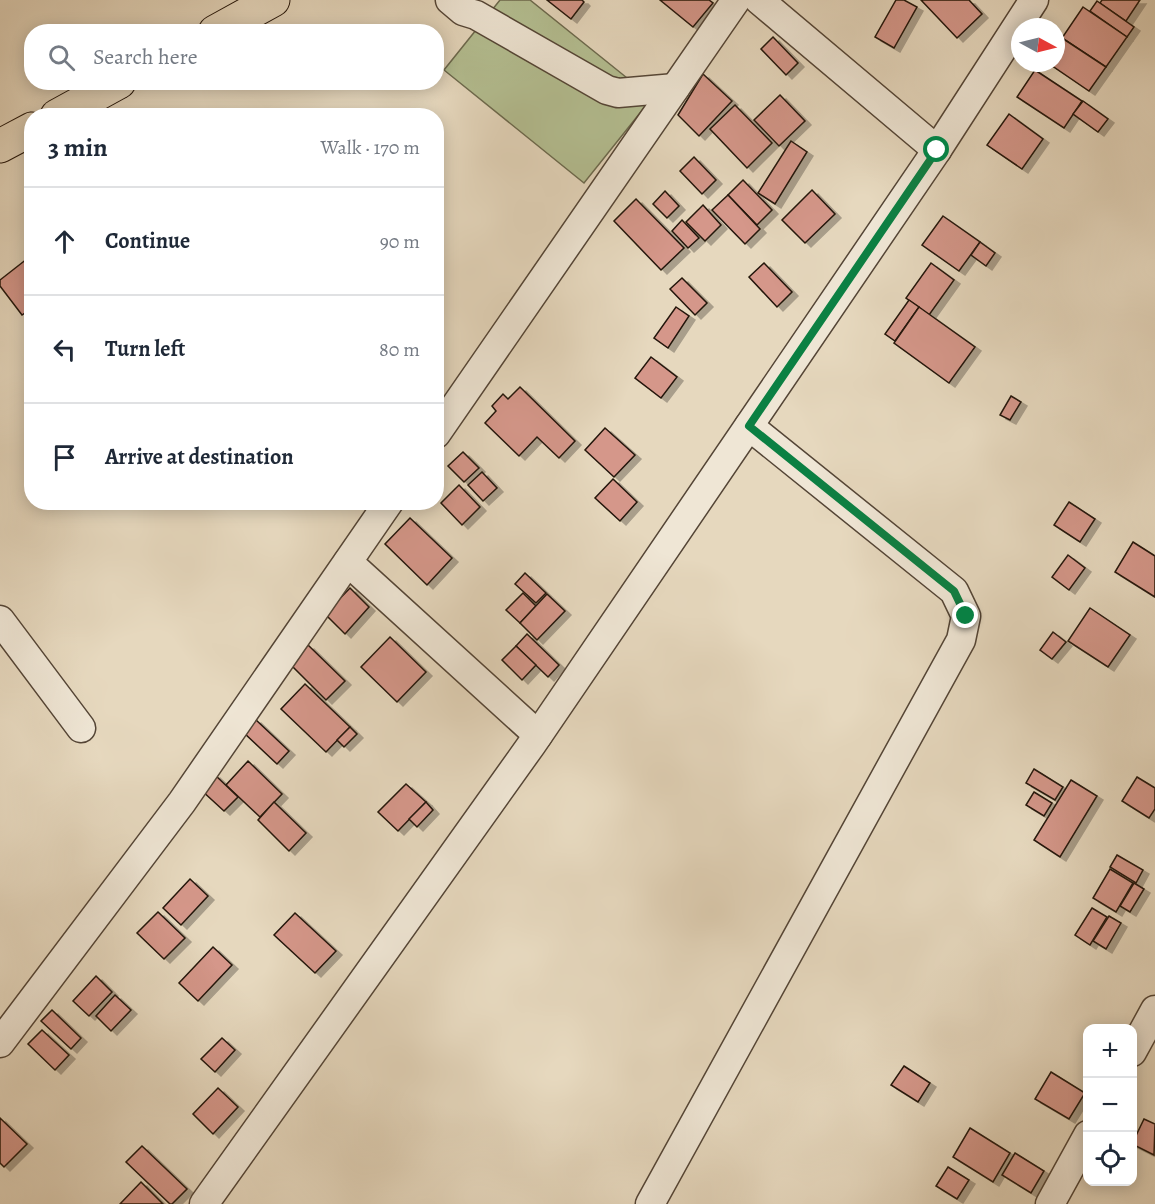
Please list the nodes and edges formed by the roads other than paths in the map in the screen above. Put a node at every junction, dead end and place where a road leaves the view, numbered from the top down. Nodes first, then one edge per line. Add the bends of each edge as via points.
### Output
1 (273, 0) edge
2 (450, 0) edge
3 (736, 0) edge
4 (759, 0) edge
5 (1034, 0) edge
6 (229, 24) edge
7 (675, 88) junction
8 (104, 90) edge
9 (72, 108) edge
10 (24, 133) edge
11 (0, 146) edge
12 (937, 150) junction
13 (444, 422) edge
14 (749, 426) junction
15 (384, 510) edge
16 (348, 562) junction
17 (0, 620) edge
18 (81, 728) dead end
19 (538, 735) junction
20 (1155, 1010) edge
21 (0, 1043) edge
22 (1137, 1043) edge
23 (1083, 1144) edge
24 (204, 1204) edge
25 (650, 1204) edge
26 (1050, 1204) edge

1 - 6 main road
2 - 7 street via 463,11 607,90 618,93
3 - 7 street
4 - 12 street
5 - 12 street
7 - 13 street
8 - 9 main road
10 - 11 main road
12 - 14 street
14 - 19 street
14 - 25 street via 954,591 966,616 961,640
15 - 16 street
16 - 19 street
16 - 21 street via 182,802
17 - 18 street
19 - 24 street
20 - 22 street
23 - 26 street

